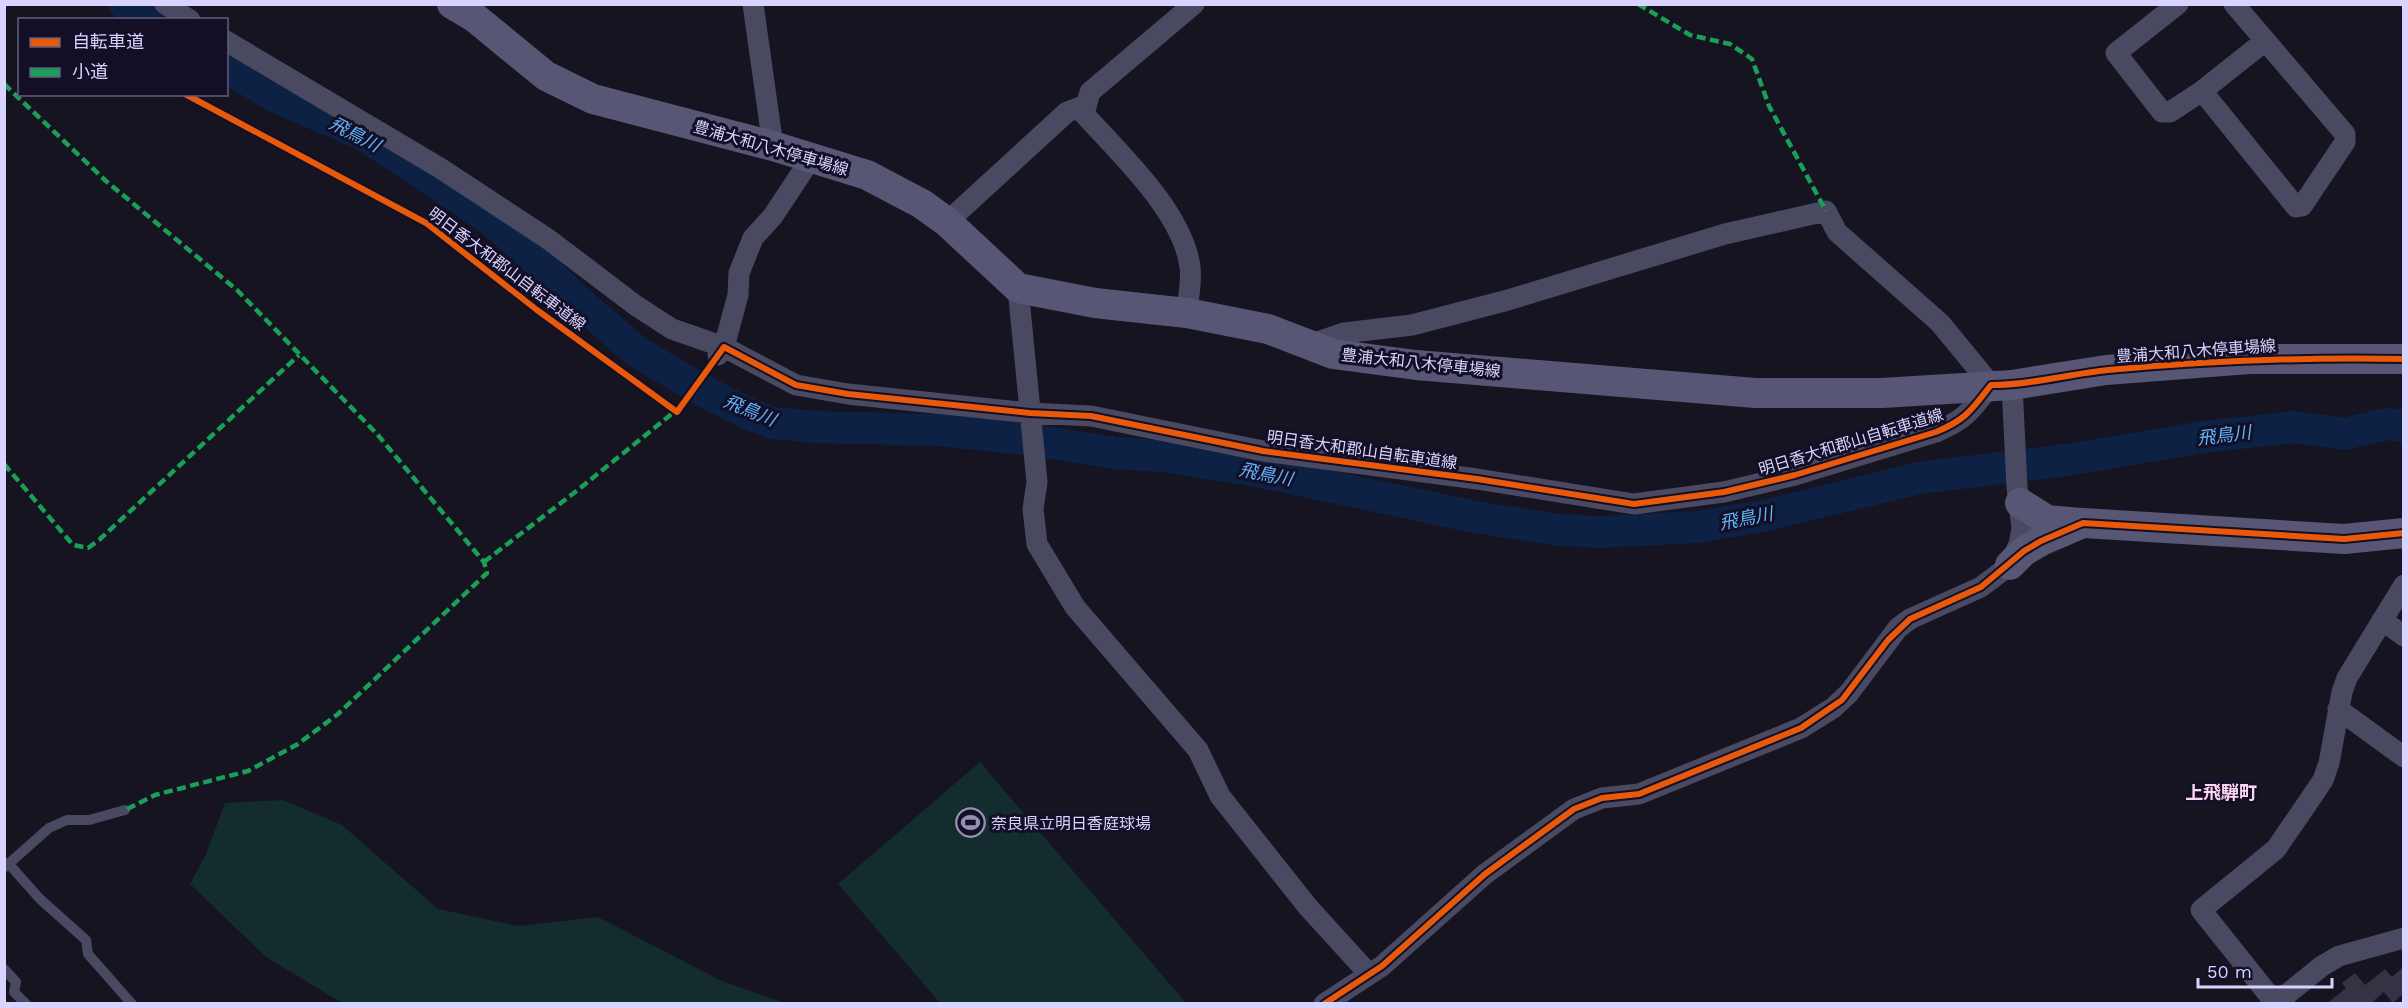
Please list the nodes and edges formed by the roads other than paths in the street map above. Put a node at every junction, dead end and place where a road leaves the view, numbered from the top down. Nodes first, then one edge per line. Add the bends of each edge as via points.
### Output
1 (165, 4) edge
2 (452, 4) edge
3 (753, 4) edge
4 (1194, 4) edge
5 (2178, 4) edge
6 (2234, 4) edge
7 (187, 18) edge
8 (2265, 41) junction
9 (228, 42) edge
10 (2202, 91) junction
11 (1086, 105) junction
12 (773, 146) junction
13 (812, 157) junction
14 (947, 222) junction
15 (1018, 288) junction
16 (1187, 313) junction
17 (1309, 345) junction
18 (721, 351) junction
19 (2403, 359) edge
20 (2005, 390) junction
21 (1030, 418) junction
22 (2019, 495) junction
23 (2083, 523) junction
24 (2403, 533) edge
25 (2010, 565) junction
26 (2403, 585) edge
27 (2382, 620) junction
28 (2403, 636) edge
29 (2338, 709) junction
30 (2403, 757) edge
31 (125, 810) dead end
32 (6, 865) edge
33 (2403, 938) edge
34 (4, 969) edge
35 (1370, 974) junction
36 (2272, 1002) edge
37 (26, 1004) edge
38 (132, 1004) edge
39 (1324, 1004) edge

1 - 7 street
2 - 12 main road, 豊浦大和八木停車場線 via 474,17 546,76 592,99
3 - 12 street
4 - 11 street via 1090,92
5 - 10 street via 2116,53 2162,112 2170,112
6 - 8 street
8 - 10 street
8 - 10 street via 2345,134 2345,142 2302,206 2296,207
9 - 18 street, 明日香大和郡山自転車道線 via 440,168 548,238 672,329
11 - 14 street via 1066,112
11 - 16 street via 1084,114 1140,176 1176,228 1190,268
12 - 13 main road, 豊浦大和八木停車場線
13 - 14 main road, 豊浦大和八木停車場線 via 867,176 922,204
13 - 18 street via 773,216 753,238 739,273 738,295
14 - 15 main road, 豊浦大和八木停車場線
15 - 16 main road, 豊浦大和八木停車場線 via 1095,303
15 - 21 street
16 - 17 main road, 豊浦大和八木停車場線 via 1268,329
17 - 20 main road, 豊浦大和八木停車場線 via 1333,354 1416,365 1755,393
17 - 20 street via 1344,333 1412,325 1498,303 1725,234 1826,211 1837,232 1940,323
18 - 21 street, 明日香大和郡山自転車道線 via 796,385
19 - 20 main road, 豊浦大和八木停車場線 via 2250,359 2106,370
20 - 21 street, 明日香大和郡山自転車道線 via 1958,423 1936,432 1724,492 1634,504 1263,451 1091,416
20 - 22 street
21 - 35 street via 1037,482 1033,509 1037,544 1075,607 1198,750 1220,796 1308,907
22 - 23 main road via 2047,520
22 - 25 street via 2022,529
23 - 24 main road via 2344,539
23 - 25 main road via 2041,541
25 - 35 street via 1981,587 1898,628 1842,700 1801,728 1639,794 1602,798 1574,809 1509,855
26 - 27 street
27 - 28 street
27 - 29 street via 2347,678
29 - 30 street
29 - 36 street via 2323,780 2284,841 2201,909
31 - 32 lane via 89,820 67,820 49,828
32 - 38 lane via 86,940 88,954
33 - 36 street via 2339,956
34 - 37 lane via 16,982 14,992
35 - 39 street

